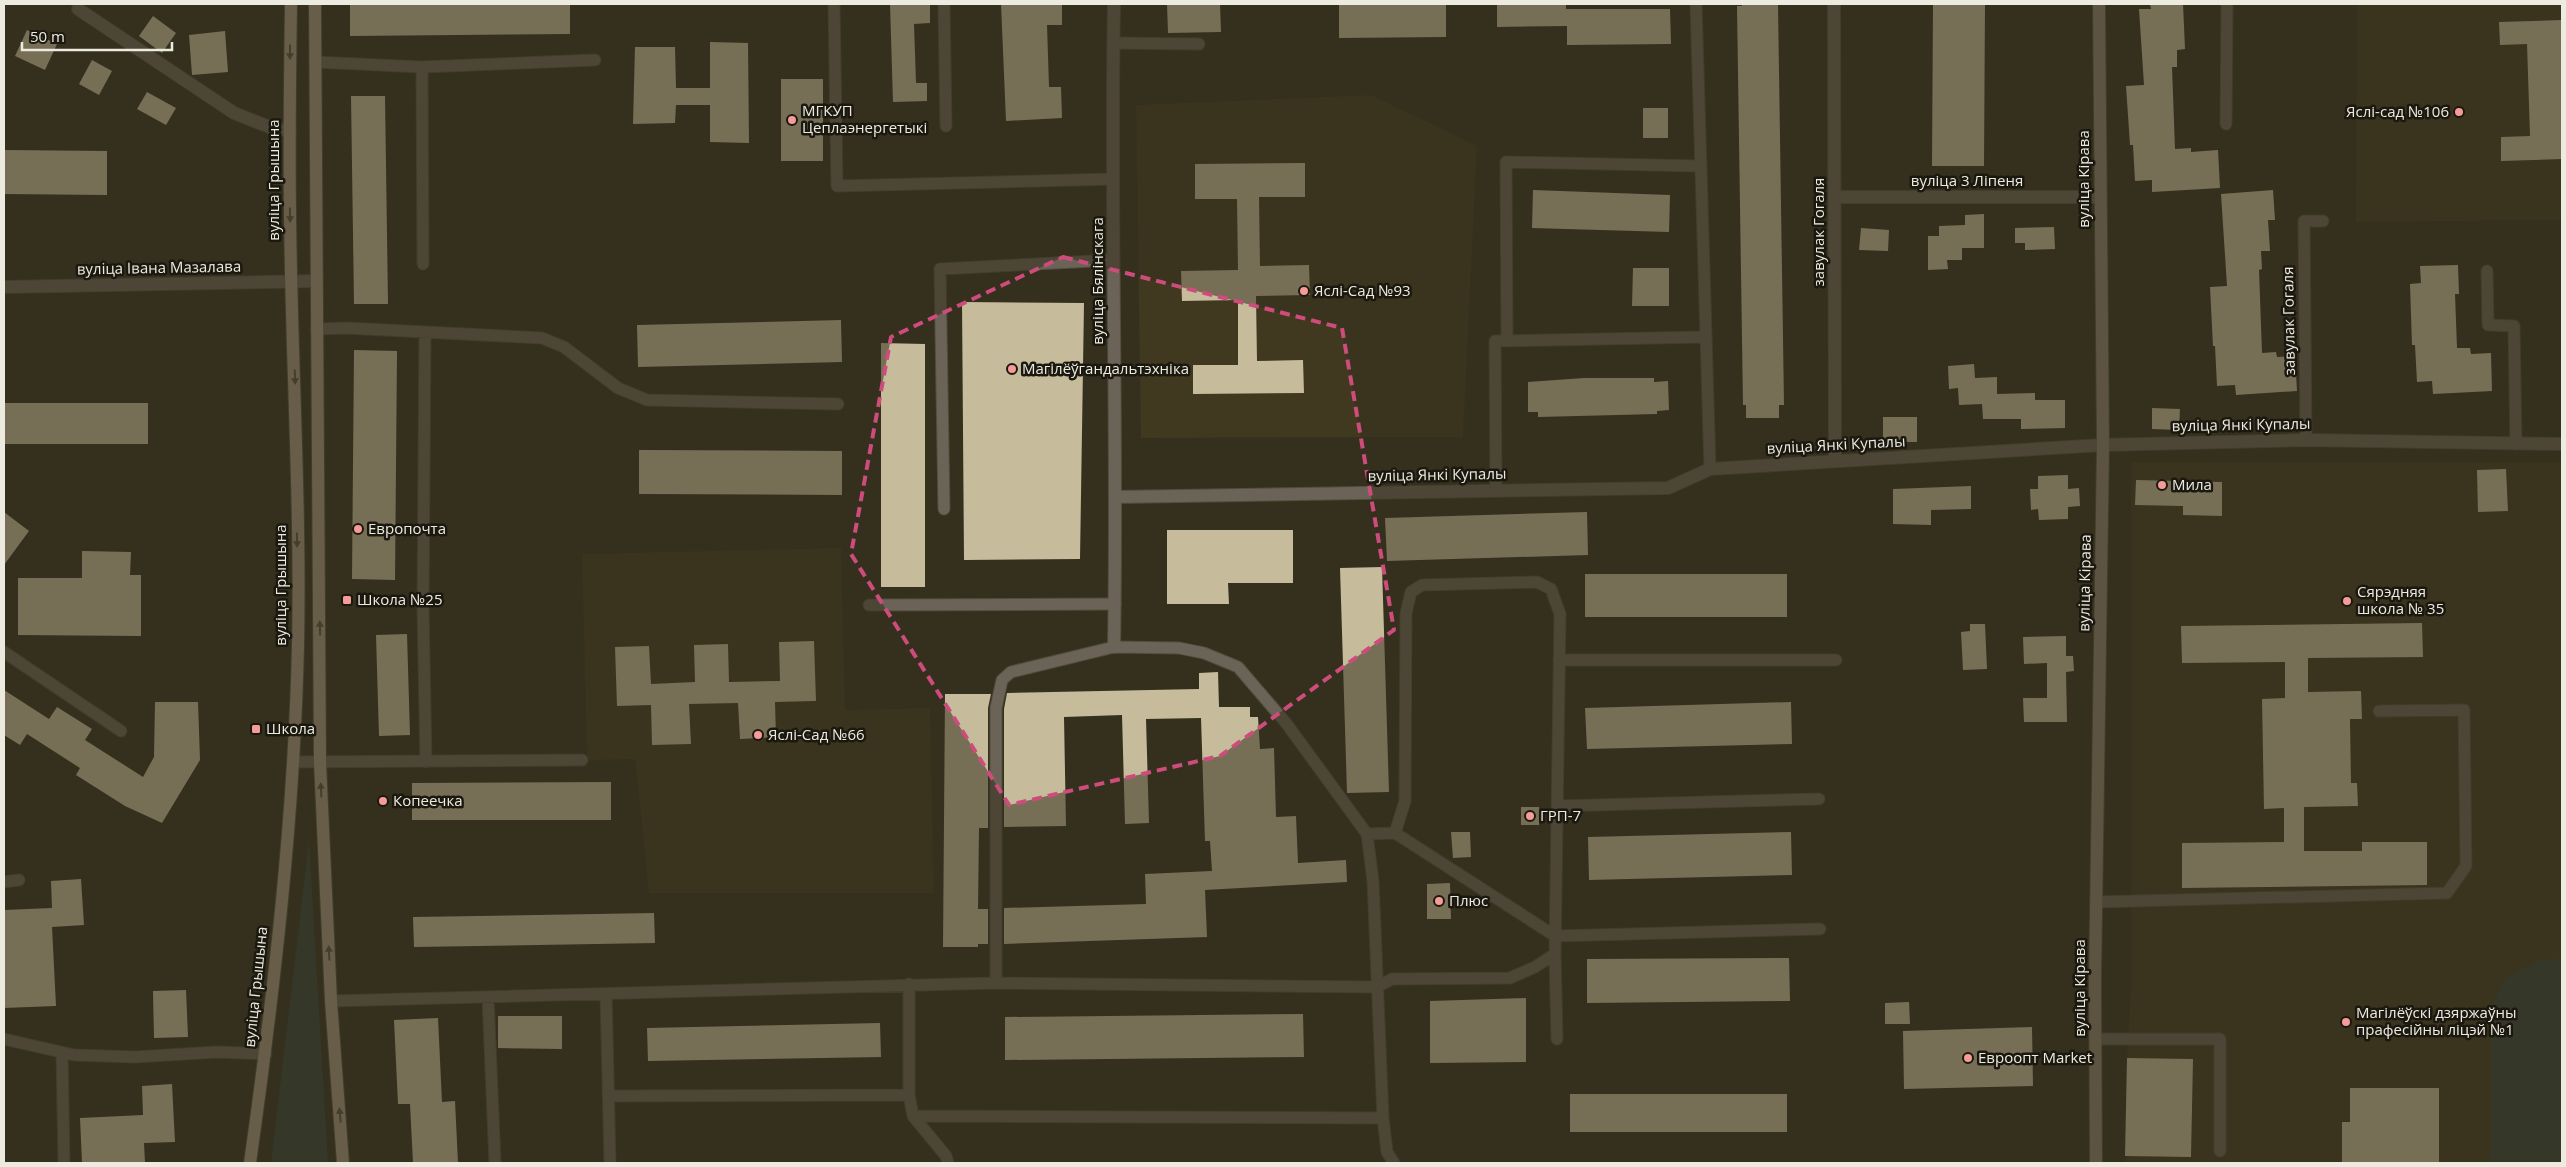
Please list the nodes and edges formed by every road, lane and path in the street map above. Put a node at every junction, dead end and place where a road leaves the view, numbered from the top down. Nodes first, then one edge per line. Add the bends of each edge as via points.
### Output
1 (291, 4) edge
2 (315, 4) edge
3 (834, 4) edge
4 (944, 4) edge
5 (1114, 4) edge
6 (1696, 4) edge
7 (1834, 4) edge
8 (2099, 4) edge
9 (2227, 4) edge
10 (78, 9) dead end
11 (1113, 43) junction
12 (1199, 44) dead end
13 (595, 60) dead end
14 (315, 62) junction
15 (422, 67) junction
16 (2226, 124) dead end
17 (946, 126) dead end
18 (290, 131) junction
19 (1700, 166) junction
20 (1113, 179) junction
21 (1835, 197) junction
22 (2100, 197) junction
23 (2323, 221) dead end
24 (1113, 260) junction
25 (423, 264) dead end
26 (2486, 272) dead end
27 (316, 282) junction
28 (292, 283) junction
29 (4, 287) edge
30 (316, 329) junction
31 (425, 332) junction
32 (1705, 337) junction
33 (1507, 340) junction
34 (838, 404) dead end
35 (2306, 440) junction
36 (2103, 444) junction
37 (2516, 444) junction
38 (2562, 444) edge
39 (1835, 461) junction
40 (1710, 469) junction
41 (1496, 490) junction
42 (1116, 497) junction
43 (944, 509) dead end
44 (1115, 604) junction
45 (869, 605) dead end
46 (1114, 647) junction
47 (4, 652) edge
48 (1559, 660) junction
49 (1836, 660) dead end
50 (2379, 710) dead end
51 (121, 731) dead end
52 (582, 760) dead end
53 (293, 762) junction
54 (320, 762) junction
55 (426, 762) junction
56 (1819, 799) dead end
57 (1558, 806) junction
58 (1395, 833) junction
59 (1368, 834) junction
60 (19, 880) dead end
61 (4, 882) edge
62 (2097, 902) junction
63 (1820, 929) dead end
64 (1555, 936) junction
65 (1555, 954) junction
66 (996, 983) junction
67 (909, 984) junction
68 (1377, 987) junction
69 (606, 994) junction
70 (488, 998) junction
71 (331, 1001) junction
72 (4, 1039) edge
73 (2095, 1039) junction
74 (1557, 1040) dead end
75 (62, 1053) junction
76 (266, 1054) junction
77 (909, 1095) junction
78 (608, 1096) junction
79 (913, 1116) junction
80 (1383, 1118) junction
81 (2220, 1151) dead end
82 (64, 1163) edge
83 (250, 1163) edge
84 (343, 1163) edge
85 (495, 1163) edge
86 (610, 1163) edge
87 (948, 1163) edge
88 (1394, 1163) edge
89 (2096, 1163) edge

1 -> 18 main road, вуліца Грышына
2 - 14 main road
3 - 20 lane via 837,186
4 - 17 lane
5 - 11 street, вуліца Бялінскага
6 - 19 lane
7 - 21 street, завулак Гогаля
8 - 22 street, вуліца Кірава
9 - 16 lane
10 - 18 street via 234,113 272,128
11 - 12 lane
11 - 20 street, вуліца Бялінскага
13 - 15 lane
14 - 15 lane
14 - 27 main road
15 - 25 lane
18 -> 28 main road, вуліца Грышына
19 - 32 lane
19 - 33 lane via 1506,162
20 - 24 street, вуліца Бялінскага
21 - 22 street, вуліца 3 Ліпеня
21 - 39 street, завулак Гогаля
22 - 36 street, вуліца Кірава
23 - 35 lane, завулак Гогаля via 2304,221
24 - 42 street, вуліца Бялінскага
24 - 43 lane via 940,269
26 - 37 lane via 2488,325 2514,326
27 - 28 street, вуліца Iвана Мазалава
27 - 30 main road
28 - 29 street, вуліца Iвана Мазалава
28 -> 53 main road, вуліца Грышына via 298,636
30 - 31 lane
54 -> 30 main road
31 - 34 lane via 542,338 564,347 618,388 647,400
31 - 55 lane via 423,618
32 - 33 lane
32 - 40 lane
33 - 41 lane via 1495,341
35 - 36 street, вуліца Янкі Купалы
35 - 37 street, вуліца Янкі Купалы
36 - 39 street, вуліца Янкі Купалы
36 - 62 street, вуліца Кірава
37 - 38 street, вуліца Янкі Купалы
39 - 40 street, вуліца Янкі Купалы
40 - 41 street, вуліца Янкі Купалы via 1668,488
41 - 42 street, вуліца Янкі Купалы
42 - 44 street, вуліца Бялінскага
44 - 45 lane
44 - 46 street, вуліца Бялінскага
46 - 59 lane via 1179,648 1204,653 1238,667 1286,723
46 - 66 lane via 1011,672 1002,680 996,708
47 - 51 lane
48 - 49 lane
48 - 57 lane
48 - 58 lane via 1560,614 1551,589 1537,582 1422,585 1411,592 1406,613 1405,801
50 - 62 lane via 2464,710 2466,866 2447,893
52 - 55 lane
53 - 54 lane
53 - 76 main road, вуліца Грышына via 290,822
54 - 55 lane
71 -> 54 main road
56 - 57 lane
57 - 64 lane
58 - 59 lane
58 - 64 lane
59 - 68 lane
60 - 61 lane
62 - 73 street, вуліца Кірава
63 - 64 lane
64 - 65 lane
65 - 68 lane via 1510,978 1392,979
65 - 74 lane
66 - 67 lane
66 - 68 lane
67 - 69 lane
67 - 77 lane
68 - 80 lane
69 - 70 lane
69 - 78 lane
70 - 71 lane
70 - 85 lane
84 -> 71 main road
72 - 75 lane
73 - 81 lane via 2220,1039
73 - 89 street, вуліца Кірава
75 - 76 lane via 135,1057 216,1052
75 - 82 lane
76 - 83 main road, вуліца Грышына
77 - 78 lane
77 - 79 lane
78 - 86 lane
79 - 80 lane
79 - 87 lane via 946,1156
80 - 88 lane via 1387,1152

